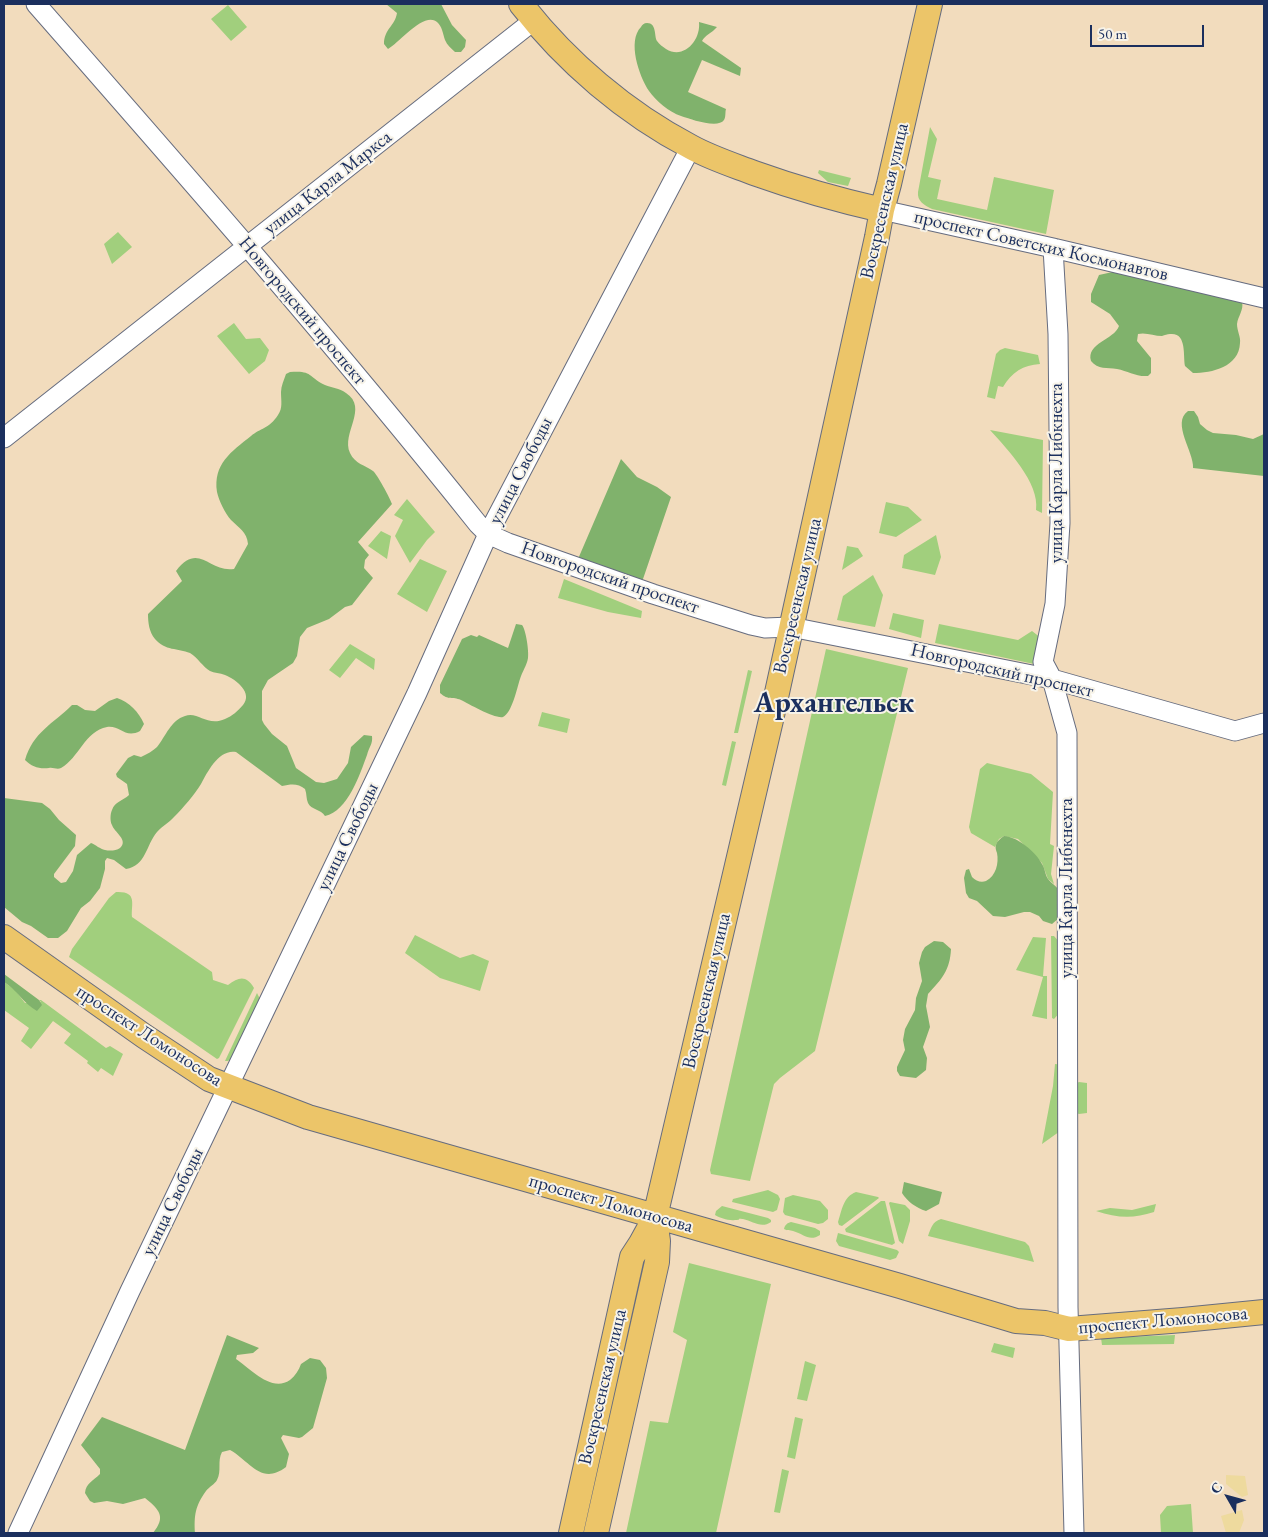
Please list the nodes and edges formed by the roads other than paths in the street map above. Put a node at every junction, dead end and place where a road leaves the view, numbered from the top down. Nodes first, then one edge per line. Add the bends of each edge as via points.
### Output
1 (36, 4) edge
2 (930, 4) edge
3 (528, 12) edge
4 (691, 147) junction
5 (882, 210) junction
6 (248, 246) junction
7 (1053, 248) junction
8 (1264, 298) edge
9 (4, 438) edge
10 (488, 534) junction
11 (791, 627) junction
12 (1052, 679) junction
13 (1264, 723) edge
14 (4, 937) edge
15 (227, 1087) junction
16 (655, 1217) junction
17 (1264, 1312) edge
18 (1069, 1329) junction
19 (18, 1533) edge
20 (571, 1533) edge
21 (596, 1533) edge
22 (1074, 1533) edge

1 - 6 street, Новгородский проспект
2 - 5 main road, Воскресенская улица
3 - 4 main road, проспект Советских Космонавтов via 604,89
3 - 6 street, улица Карла Маркса via 528,25
4 - 5 main road, проспект Советских Космонавтов via 718,160 818,194
4 - 10 street, улица Свободы
5 - 7 street, проспект Советских Космонавтов
5 - 11 main road, Воскресенская улица
6 - 9 street, улица Карла Маркса
6 - 10 street, Новгородский проспект
7 - 8 street, проспект Советских Космонавтов
7 - 12 street, улица Карла Либкнехта via 1058,334 1060,523 1054,604 1043,662
10 - 11 street, Новгородский проспект via 653,594 751,625
10 - 15 street, улица Свободы via 417,693
11 - 12 street, Новгородский проспект
11 - 16 main road, Воскресенская улица
12 - 13 street, Новгородский проспект via 1235,731
12 - 18 street, улица Карла Либкнехта via 1067,733
14 - 15 main road, проспект Ломоносова via 186,1065
15 - 16 main road, проспект Ломоносова via 308,1117
15 - 19 street, улица Свободы
16 - 18 main road, проспект Ломоносова via 1016,1321
16 - 20 main road, Воскресенская улица via 646,1238 632,1257
16 - 21 main road, Воскресенская улица via 656,1262
17 - 18 main road, проспект Ломоносова
18 - 22 street, улица Карла Либкнехта

